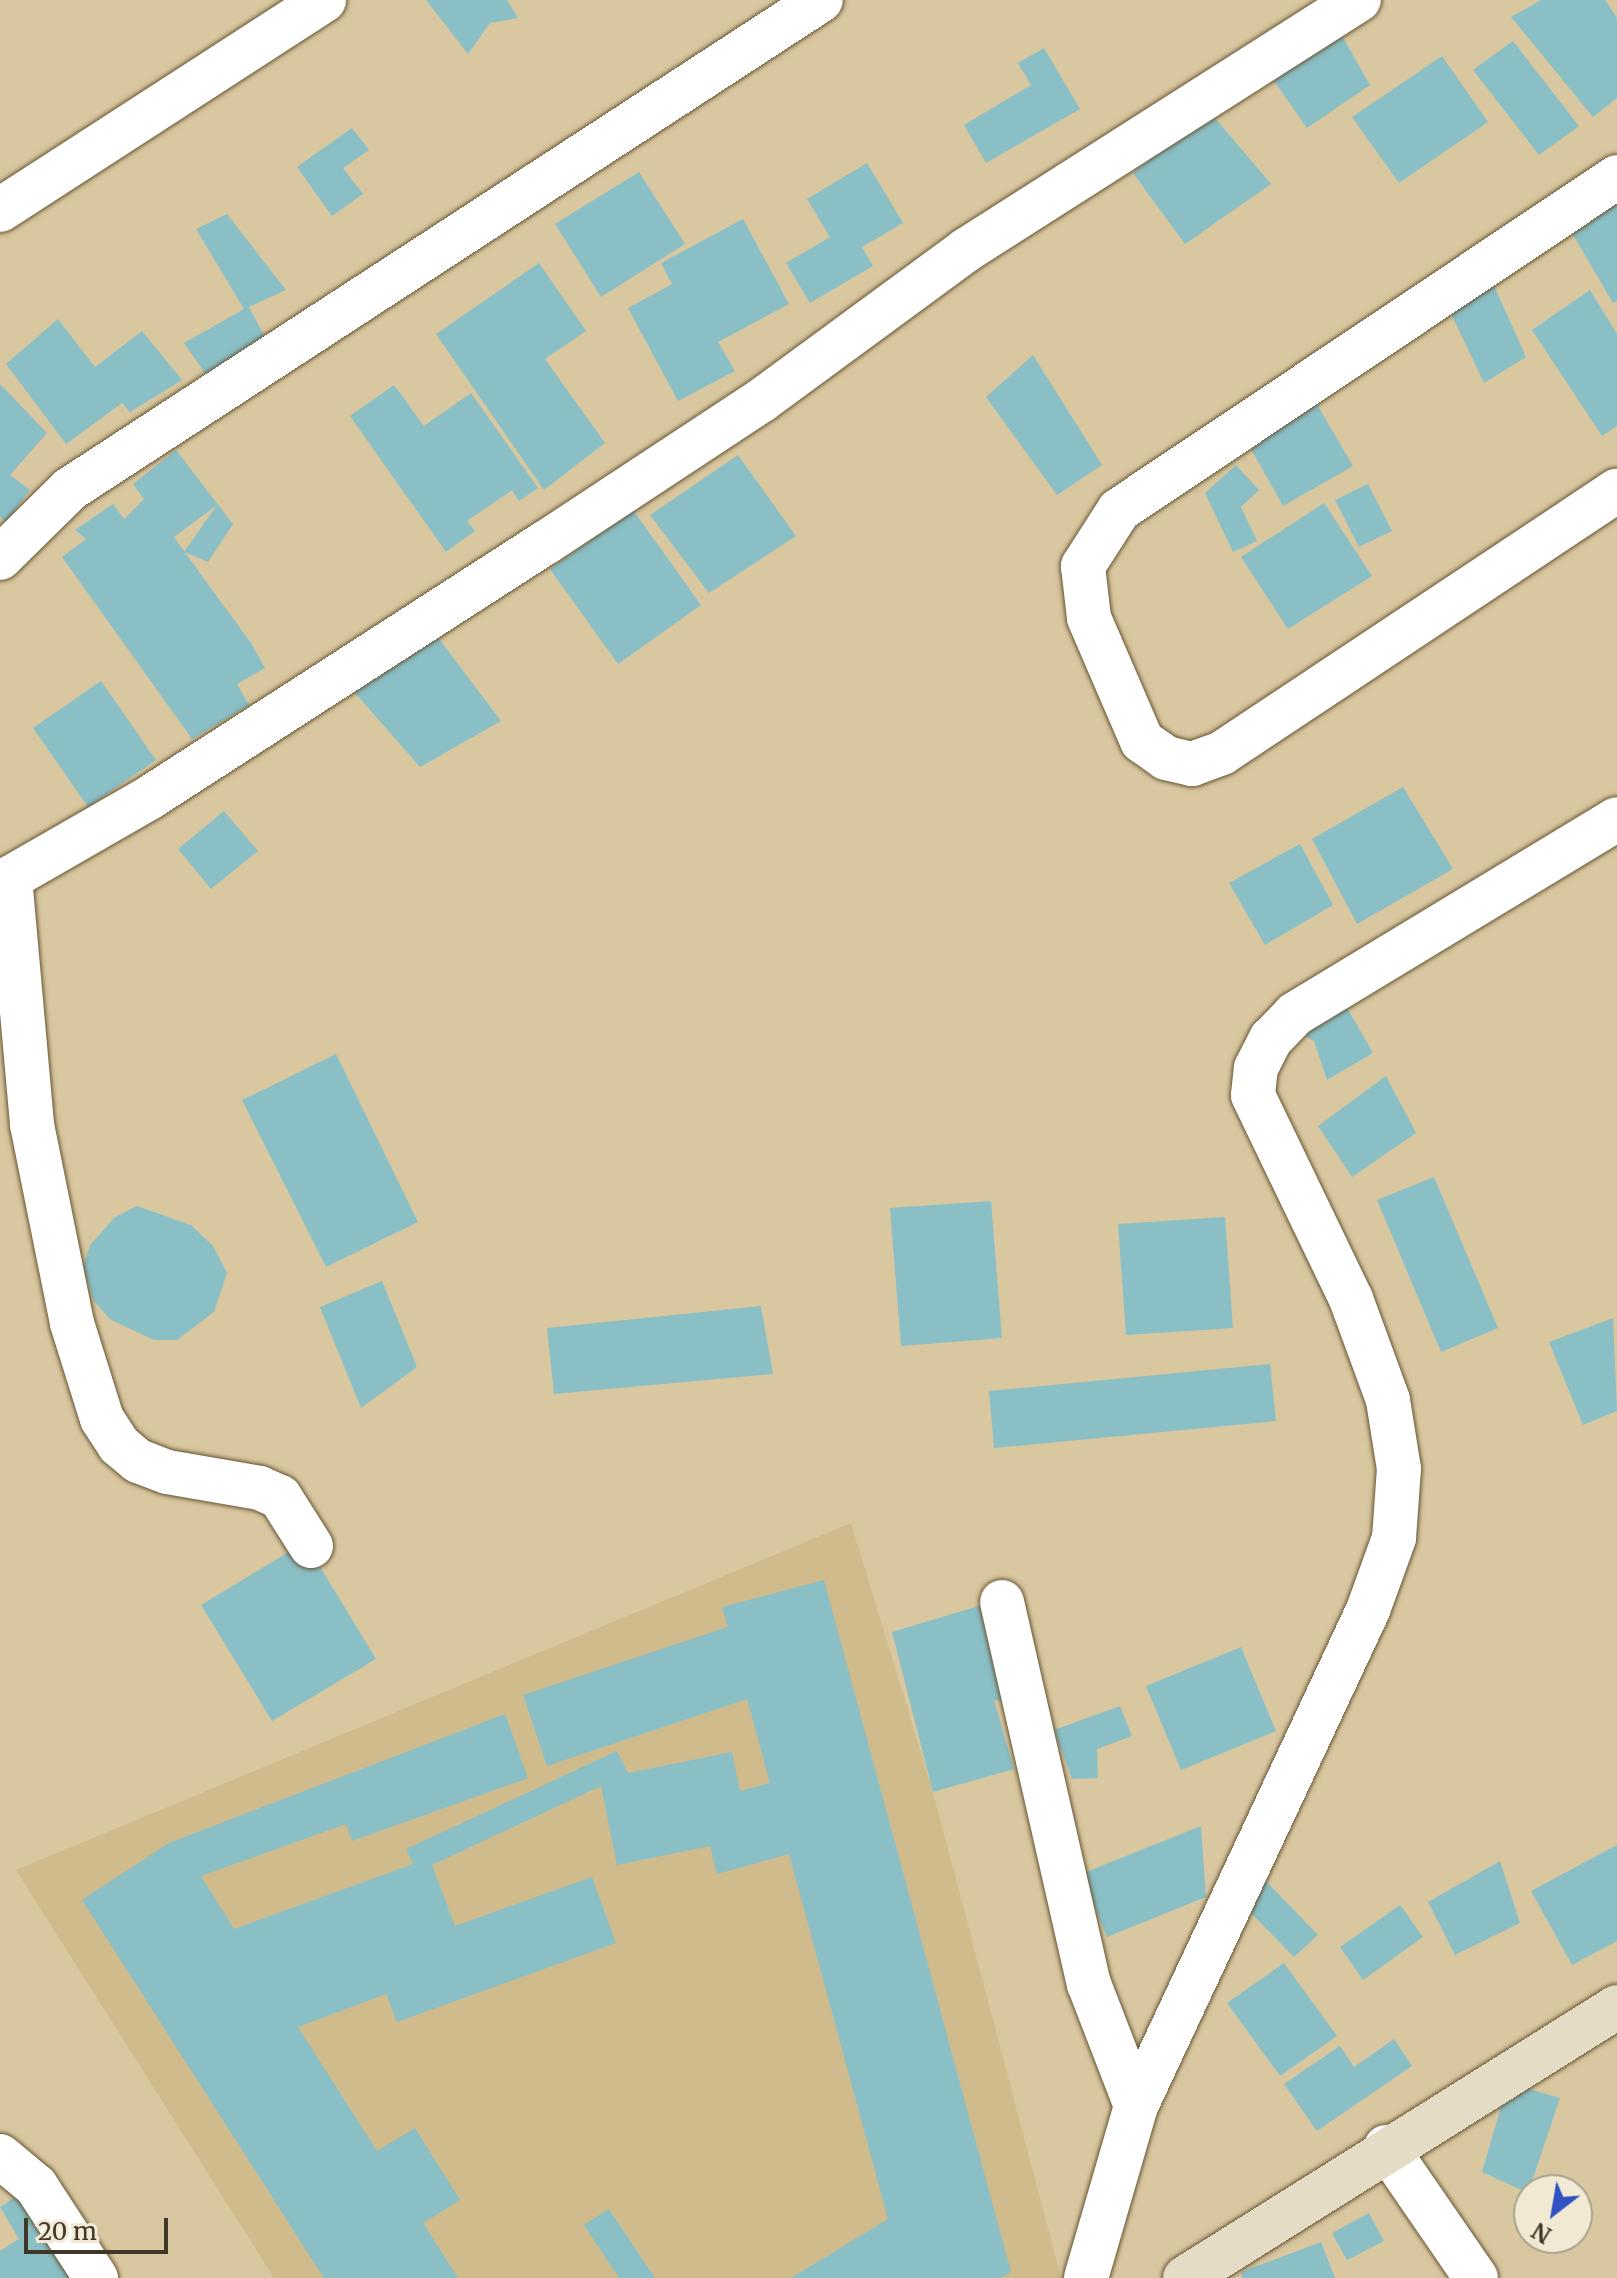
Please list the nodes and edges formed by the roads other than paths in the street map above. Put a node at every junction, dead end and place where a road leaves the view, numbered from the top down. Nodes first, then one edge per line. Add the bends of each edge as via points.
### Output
1 (324, 0) edge
2 (821, 0) edge
3 (1359, 0) edge
4 (1617, 177) edge
5 (0, 210) edge
6 (1617, 491) edge
7 (0, 558) edge
8 (1617, 819) edge
9 (5, 874) edge
10 (311, 1546) dead end
11 (1002, 1602) dead end
12 (1617, 2007) edge
13 (1136, 2106) junction
14 (1386, 2147) junction
15 (0, 2156) edge
16 (96, 2278) edge
17 (1086, 2278) edge
18 (1185, 2278) edge
19 (1476, 2278) edge

1 - 5 street
2 - 7 street via 70,489
3 - 9 street via 966,250 762,400 532,552 149,798
4 - 6 street via 1119,510 1083,566 1089,618 1142,741 1166,758 1192,764 1222,753
8 - 13 street via 1295,1014 1271,1039 1256,1068 1253,1095 1351,1299 1388,1400 1399,1469 1394,1538 1368,1610
9 - 10 street via 32,1124 72,1323 102,1419 119,1445 138,1461 280,1497
11 - 13 street via 1089,1984
12 - 14 main road
13 - 17 street
14 - 18 main road
14 - 19 street
15 - 16 street via 36,2186

